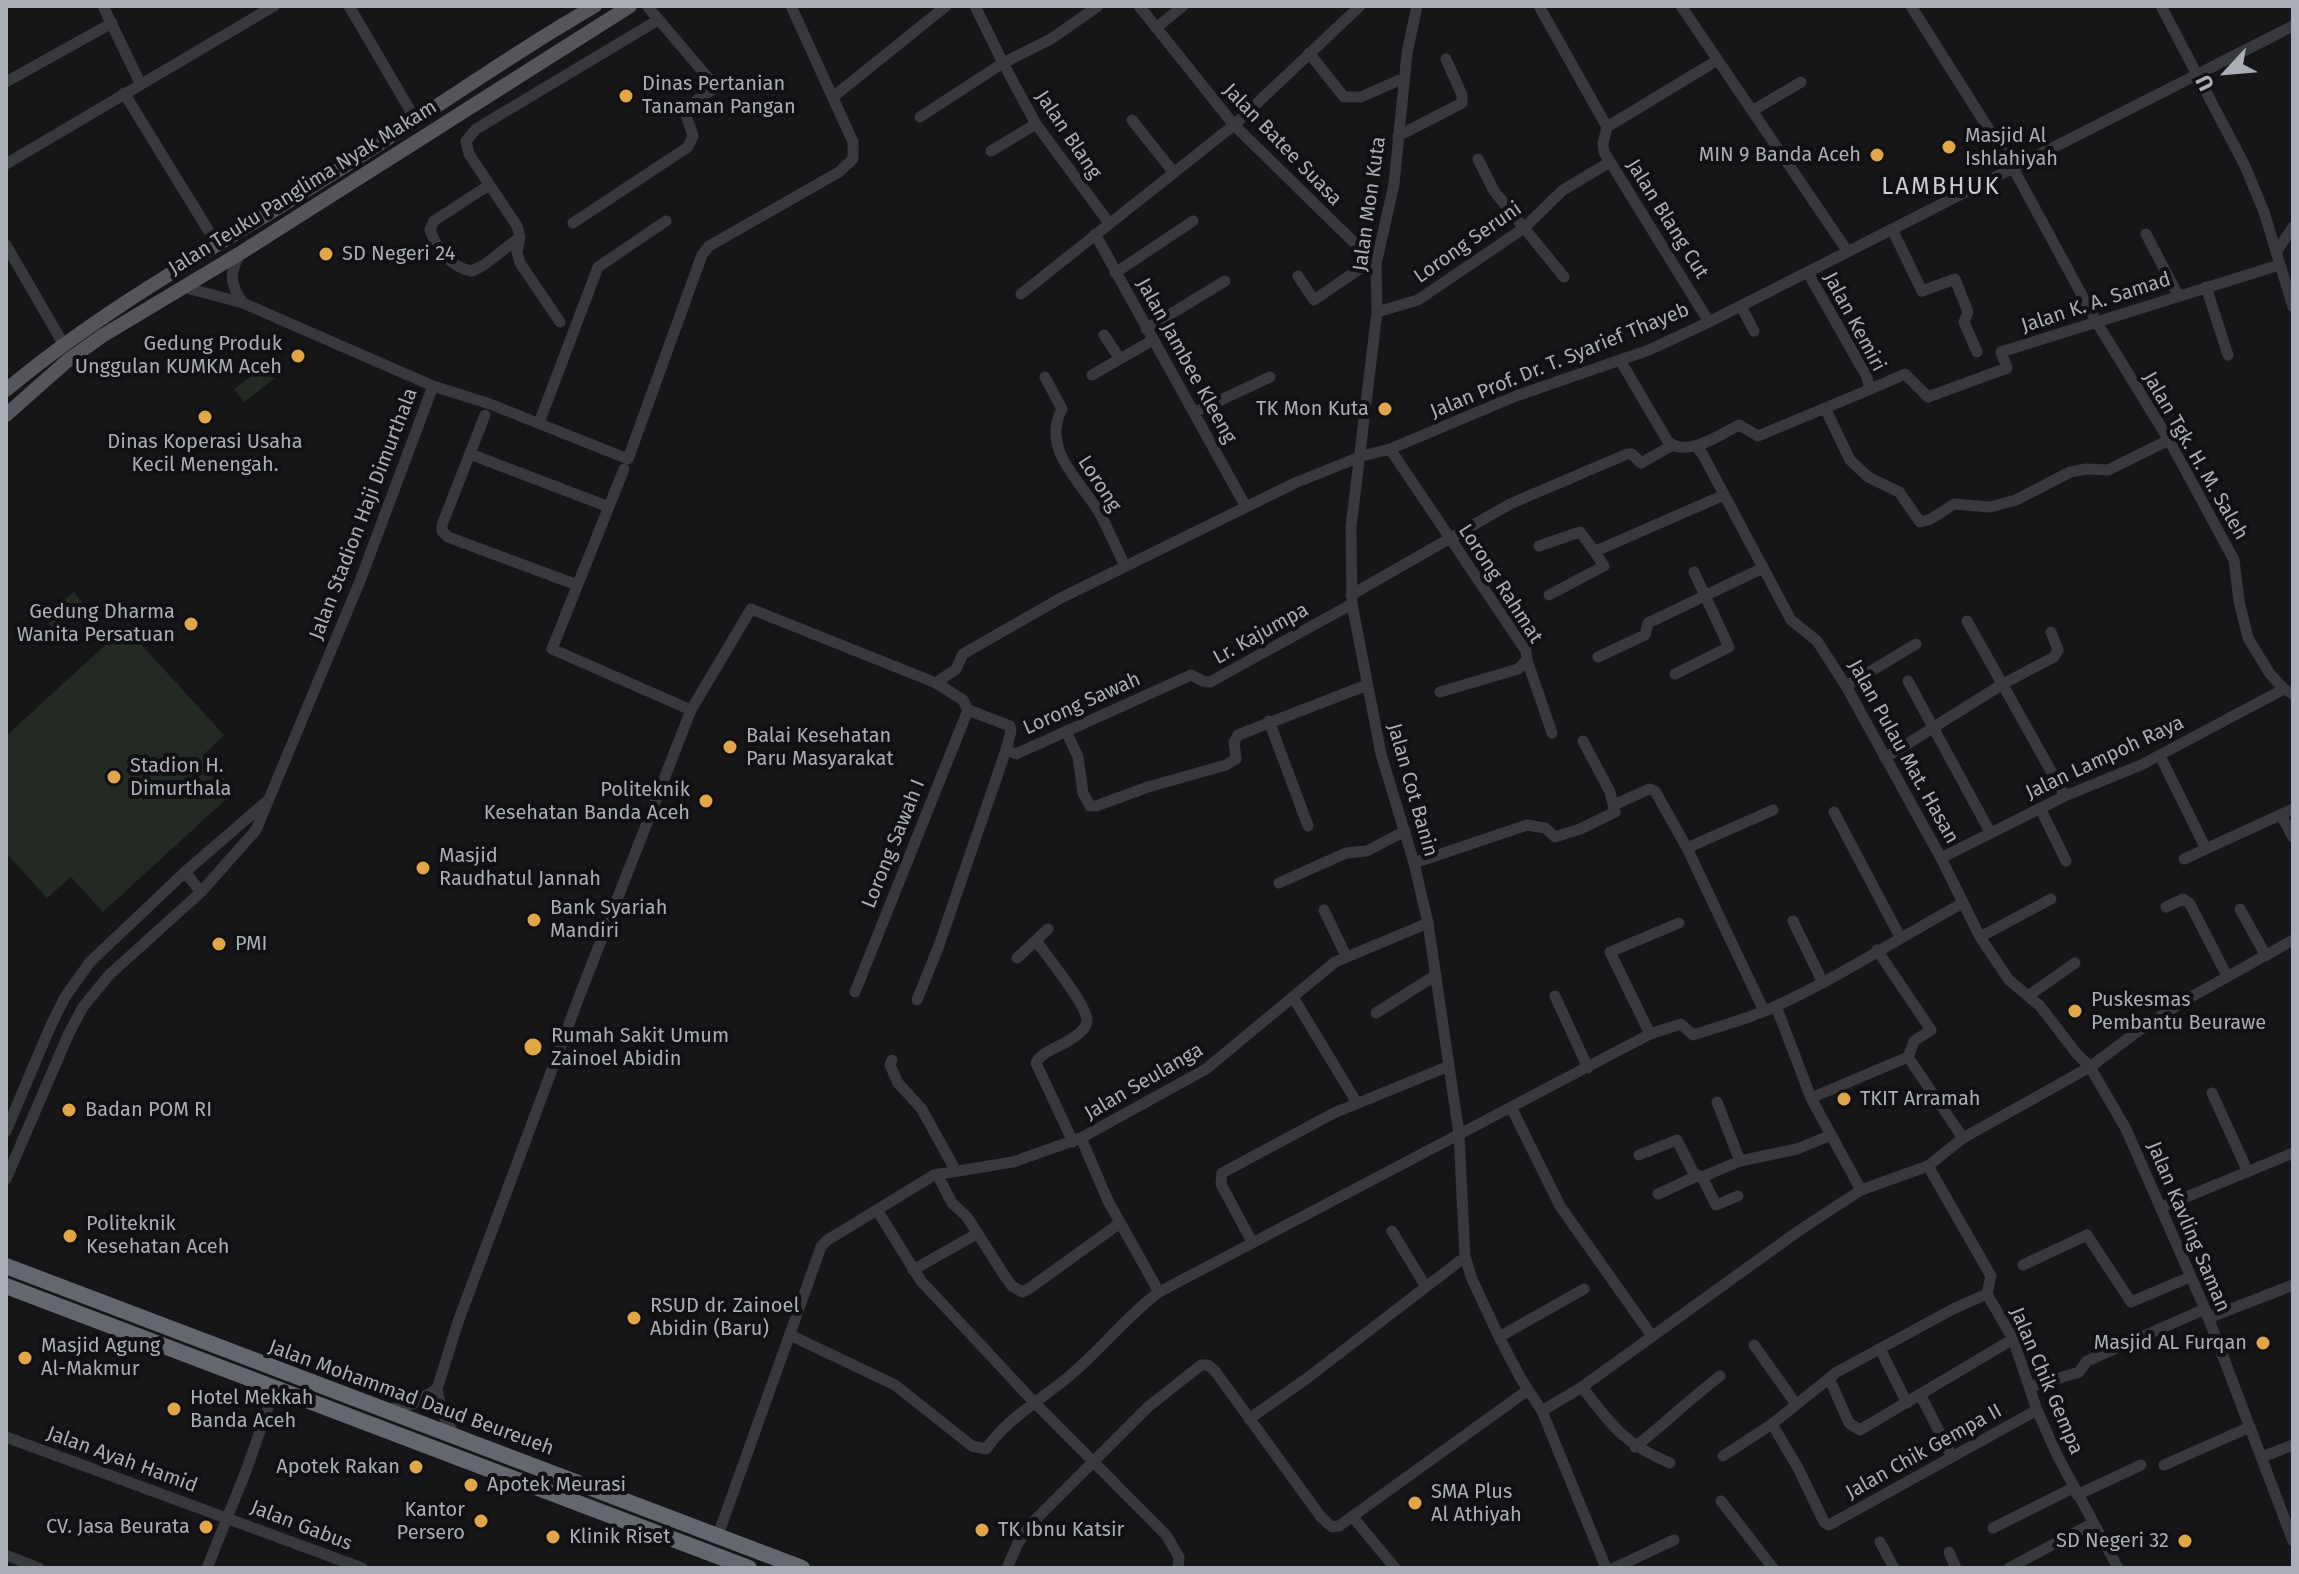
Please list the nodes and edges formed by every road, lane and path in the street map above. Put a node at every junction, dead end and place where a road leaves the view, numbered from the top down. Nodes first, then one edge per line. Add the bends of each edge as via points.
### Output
1 (103, 6) edge
2 (274, 6) edge
3 (349, 6) edge
4 (630, 6) edge
5 (647, 6) edge
6 (791, 6) edge
7 (946, 6) edge
8 (975, 6) edge
9 (1098, 6) edge
10 (1139, 6) edge
11 (1183, 6) edge
12 (1360, 6) edge
13 (1417, 6) edge
14 (1539, 6) edge
15 (1681, 6) edge
16 (1911, 6) edge
17 (2161, 6) edge
18 (590, 7) edge
19 (611, 11) edge
20 (658, 20) junction
21 (112, 23) junction
22 (2293, 26) edge
23 (1156, 28) junction
24 (1309, 53) junction
25 (1446, 59) dead end
26 (1716, 61) junction
27 (1003, 63) junction
28 (2197, 74) junction
29 (1404, 78) junction
30 (6, 82) edge
31 (1801, 82) dead end
32 (140, 83) junction
33 (124, 93) junction
34 (833, 97) junction
35 (1752, 111) junction
36 (920, 117) dead end
37 (1132, 120) dead end
38 (417, 122) junction
39 (1036, 124) junction
40 (1234, 125) junction
41 (1607, 127) junction
42 (1398, 136) junction
43 (991, 151) dead end
44 (1478, 159) dead end
45 (1610, 162) junction
46 (6, 164) edge
47 (2012, 166) junction
48 (1174, 173) junction
49 (489, 185) junction
50 (666, 221) dead end
51 (1193, 221) dead end
52 (573, 223) dead end
53 (1109, 223) junction
54 (2293, 227) edge
55 (1524, 228) junction
56 (1892, 229) junction
57 (1095, 234) junction
58 (2146, 234) dead end
59 (520, 237) junction
60 (6, 245) edge
61 (218, 246) junction
62 (242, 252) junction
63 (1848, 252) junction
64 (2276, 252) junction
65 (1374, 262) junction
66 (2279, 265) junction
67 (1115, 273) junction
68 (1808, 273) junction
69 (1298, 276) dead end
70 (1564, 277) dead end
71 (1225, 281) dead end
72 (183, 287) junction
73 (2206, 287) junction
74 (1021, 294) dead end
75 (2178, 295) junction
76 (243, 303) junction
77 (1741, 306) junction
78 (2293, 307) edge
79 (1377, 312) junction
80 (2096, 321) junction
81 (560, 322) dead end
82 (1709, 322) junction
83 (1146, 329) junction
84 (1754, 331) dead end
85 (1104, 335) dead end
86 (1153, 340) junction
87 (64, 345) junction
88 (1977, 352) dead end
89 (2228, 355) dead end
90 (1120, 359) junction
91 (1620, 360) junction
92 (1092, 375) dead end
93 (1045, 377) dead end
94 (1270, 377) dead end
95 (433, 386) junction
96 (6, 390) edge
97 (1866, 391) junction
98 (1825, 408) junction
99 (1195, 412) junction
100 (6, 415) edge
101 (485, 415) dead end
102 (539, 423) junction
103 (2169, 440) junction
104 (1671, 446) junction
105 (1696, 446) junction
106 (1390, 449) junction
107 (470, 454) junction
108 (1362, 456) junction
109 (624, 469) dead end
110 (1724, 495) junction
111 (609, 507) junction
112 (1246, 507) junction
113 (1448, 537) junction
114 (1539, 546) dead end
115 (1592, 548) junction
116 (1125, 566) junction
117 (1763, 568) junction
118 (1694, 572) dead end
119 (577, 585) junction
120 (1549, 595) dead end
121 (1705, 595) junction
122 (1352, 600) junction
123 (1967, 621) dead end
124 (2051, 632) dead end
125 (1916, 644) dead end
126 (1598, 657) dead end
127 (1527, 660) junction
128 (1675, 674) dead end
129 (1187, 676) joint
130 (1908, 681) dead end
131 (936, 683) junction
132 (1367, 685) junction
133 (2001, 685) junction
134 (1846, 686) junction
135 (1440, 692) dead end
136 (2291, 692) edge
137 (691, 710) junction
138 (968, 710) junction
139 (1269, 721) junction
140 (1934, 729) junction
141 (1066, 731) junction
142 (1552, 733) dead end
143 (1583, 741) dead end
144 (1006, 750) junction
145 (1885, 758) junction
146 (2163, 762) dead end
147 (2065, 796) junction
148 (267, 802) junction
149 (1614, 805) junction
150 (2040, 808) junction
151 (2293, 809) edge
152 (1773, 810) dead end
153 (1834, 812) dead end
154 (2281, 815) junction
155 (1308, 826) dead end
156 (1405, 831) junction
157 (1990, 832) junction
158 (2293, 837) edge
159 (1687, 848) junction
160 (2206, 849) junction
161 (1941, 858) junction
162 (2184, 859) dead end
163 (2066, 861) dead end
164 (1414, 863) junction
165 (185, 872) junction
166 (1279, 883) dead end
167 (201, 892) junction
168 (2051, 899) dead end
169 (1963, 903) junction
170 (2166, 907) dead end
171 (2240, 909) dead end
172 (1324, 910) dead end
173 (1793, 921) dead end
174 (134, 922) junction
175 (1428, 923) junction
176 (1679, 923) dead end
177 (1048, 929) dead end
178 (1900, 937) junction
179 (1980, 937) junction
180 (149, 939) junction
181 (2293, 940) edge
182 (1037, 942) junction
183 (1877, 950) junction
184 (1346, 956) junction
185 (2266, 956) junction
186 (1017, 958) dead end
187 (2075, 963) dead end
188 (1436, 975) junction
189 (2227, 976) junction
190 (1823, 983) junction
191 (855, 992) dead end
192 (1555, 996) dead end
193 (2028, 996) junction
194 (65, 997) junction
195 (1293, 997) junction
196 (917, 1000) dead end
197 (1776, 1006) junction
198 (83, 1007) junction
199 (1764, 1011) junction
200 (1376, 1013) dead end
201 (1650, 1034) junction
202 (1908, 1057) junction
203 (892, 1060) dead end
204 (1449, 1066) junction
205 (2090, 1067) junction
206 (1588, 1068) junction
207 (2212, 1093) dead end
208 (1811, 1098) junction
209 (1717, 1102) dead end
210 (1357, 1103) junction
211 (1511, 1107) junction
212 (6, 1131) edge
213 (1459, 1134) junction
214 (1831, 1135) junction
215 (1963, 1138) junction
216 (1077, 1140) junction
217 (2293, 1153) edge
218 (1639, 1155) dead end
219 (1740, 1161) junction
220 (1928, 1166) junction
221 (956, 1171) junction
222 (2248, 1172) junction
223 (937, 1174) junction
224 (1699, 1177) junction
225 (6, 1179) edge
226 (1861, 1190) junction
227 (1658, 1194) dead end
228 (1738, 1196) dead end
229 (2162, 1207) junction
230 (877, 1210) junction
231 (1120, 1223) junction
232 (1392, 1231) dead end
233 (978, 1233) junction
234 (1252, 1242) junction
235 (1465, 1257) junction
236 (2023, 1265) dead end
237 (6, 1266) edge
238 (913, 1270) junction
239 (2190, 1277) junction
240 (2293, 1285) edge
241 (6, 1286) edge
242 (1426, 1287) junction
243 (1584, 1289) dead end
244 (1159, 1292) junction
245 (1987, 1294) junction
246 (2206, 1314) junction
247 (790, 1335) junction
248 (1652, 1336) junction
249 (1499, 1337) junction
250 (2013, 1339) junction
251 (1754, 1345) dead end
252 (1880, 1349) junction
253 (224, 1359) junction
254 (1720, 1376) dead end
255 (1829, 1378) junction
256 (1582, 1387) junction
257 (2030, 1387) junction
258 (275, 1388) junction
259 (437, 1389) junction
260 (1528, 1390) junction
261 (1920, 1394) junction
262 (1034, 1402) junction
263 (1907, 1403) junction
264 (1796, 1404) junction
265 (385, 1410) junction
266 (2037, 1410) junction
267 (1542, 1411) junction
268 (1249, 1419) junction
269 (1772, 1424) junction
270 (2250, 1427) junction
271 (6, 1437) edge
272 (457, 1437) junction
273 (2293, 1445) edge
274 (1635, 1447) junction
275 (1723, 1456) dead end
276 (1952, 1457) junction
277 (2262, 1457) junction
278 (1093, 1461) junction
279 (529, 1463) junction
280 (1670, 1463) dead end
281 (2141, 1465) dead end
282 (2164, 1465) dead end
283 (523, 1482) junction
284 (2075, 1492) junction
285 (1721, 1501) dead end
286 (1352, 1516) junction
287 (227, 1517) junction
288 (2093, 1523) junction
289 (1993, 1528) dead end
290 (718, 1535) junction
291 (1674, 1540) dead end
292 (2293, 1541) edge
293 (1880, 1542) dead end
294 (1949, 1552) dead end
295 (6, 1555) edge
296 (39, 1568) edge
297 (207, 1568) edge
298 (362, 1568) edge
299 (749, 1568) edge
300 (802, 1568) edge
301 (1007, 1568) edge
302 (1178, 1568) edge
303 (1395, 1568) edge
304 (1606, 1568) edge
305 (1614, 1568) edge
306 (1773, 1568) edge
307 (1894, 1568) edge
308 (1956, 1568) edge
309 (2009, 1568) edge
310 (2118, 1568) edge

1 - 21 street
2 - 32 street
3 - 38 street
4 - 19 main road, Jalan Teuku Panglima Nyak Makam
5 - 20 street
6 - 34 street
7 - 34 street
8 - 27 street
9 - 27 street via 1051,39
10 - 23 street, Jalan Batee Suasa
11 - 23 street
12 - 24 street
13 - 29 street, Jalan Mon Kuta
14 - 41 street, Jalan Blang Cut
15 - 26 street
16 - 47 street
17 - 28 street
18 - 38 main road, Jalan Teuku Panglima Nyak Makam
19 - 62 main road, Jalan Teuku Panglima Nyak Makam
20 - 49 street via 476,129 466,147
20 - 52 street via 716,87 684,109 693,136 688,147
21 - 30 street
21 - 32 street
22 - 28 street, Jalan Prof. Dr. T. Syarief Thayeb
23 - 40 street, Jalan Batee Suasa
24 - 29 street via 1344,97 1361,97
24 - 40 street
25 - 42 street via 1462,103
26 - 35 street
26 - 41 street
27 - 36 street
27 - 39 street, Jalan Blang
28 - 47 street, Jalan Prof. Dr. T. Syarief Thayeb
28 - 64 street via 2245,166
29 - 42 street, Jalan Mon Kuta
31 - 35 street
32 - 33 street
33 - 46 street
33 - 61 street
34 - 102 street via 853,142 853,159 702,255 628,459
35 - 63 street
37 - 48 street
38 - 61 main road, Jalan Teuku Panglima Nyak Makam
39 - 43 street
39 - 53 street, Jalan Blang
40 - 48 street
40 - 65 street, Jalan Batee Suasa
41 - 45 street, Jalan Blang Cut via 1603,144
42 - 65 street, Jalan Mon Kuta via 1394,184
44 - 55 street via 1494,191
45 - 55 street, Lorong Seruni via 1563,190
45 - 82 street, Jalan Blang Cut
47 - 56 street, Jalan Prof. Dr. T. Syarief Thayeb
47 - 80 street, Jalan Tgk. H. M. Saleh
48 - 53 street
49 - 59 street
49 - 59 street via 434,221 433,238 453,264 472,271
50 - 102 street via 598,267
51 - 67 street
53 - 57 street
54 - 64 street
55 - 70 street
55 - 79 street, Lorong Seruni via 1418,300
56 - 63 street, Jalan Prof. Dr. T. Syarief Thayeb
56 - 88 street via 1922,291 1955,279
57 - 67 street, Jalan Jambee Kleeng
57 - 74 street
58 - 75 street
59 - 81 street via 518,258
60 - 87 street
61 - 87 main road, Jalan Teuku Panglima Nyak Makam
62 - 72 main road, Jalan Teuku Panglima Nyak Makam
62 - 76 street via 231,275
63 - 68 street, Jalan Prof. Dr. T. Syarief Thayeb
64 - 66 street
65 - 69 street via 1314,300
65 - 79 street, Jalan Mon Kuta
66 - 73 street, Jalan K. A. Samad
66 - 78 street
67 - 83 street, Jalan Jambee Kleeng
68 - 77 street, Jalan Prof. Dr. T. Syarief Thayeb
68 - 97 street, Jalan Kemiri via 1867,377
71 - 83 street
72 - 76 street, Jalan Stadion Haji Dimurthala
72 - 100 main road, Jalan Teuku Panglima Nyak Makam via 67,361
73 - 75 street, Jalan K. A. Samad
73 - 89 street
75 - 80 street, Jalan K. A. Samad
76 - 95 street, Jalan Stadion Haji Dimurthala
77 - 82 street, Jalan Prof. Dr. T. Syarief Thayeb
77 - 84 street
79 - 108 street, Jalan Mon Kuta
80 - 97 street, Jalan K. A. Samad via 2001,352 2007,368 1928,397 1905,374
80 - 103 street, Jalan Tgk. H. M. Saleh
82 - 91 street, Jalan Prof. Dr. T. Syarief Thayeb
83 - 86 street, Jalan Jambee Kleeng
85 - 90 street
86 - 90 street
86 - 99 street, Jalan Jambee Kleeng
87 - 96 main road, Jalan Teuku Panglima Nyak Makam
90 - 92 street
91 - 104 street
91 - 106 street, Jalan Prof. Dr. T. Syarief Thayeb
93 - 116 street, Lorong via 1062,409 1056,420 1060,457 1099,513
94 - 99 street
95 - 102 street
95 - 148 street, Jalan Stadion Haji Dimurthala via 327,663
97 - 98 street, Jalan Kemiri
98 - 103 street via 1850,460 1868,477 1899,492 1920,522 1954,504 1990,507 2016,500 2070,472 2108,470
98 - 105 street, Jalan Kemiri via 1758,436 1739,425
99 - 112 street, Jalan Jambee Kleeng
101 - 107 street
103 - 136 street, Jalan Tgk. H. M. Saleh via 2234,560 2248,638 2262,664
104 - 105 street
104 - 113 street, Lr. Kajumpa via 1641,463 1627,454
105 - 110 street, Jalan Pulau Mat. Hasan
106 - 108 street, Jalan Prof. Dr. T. Syarief Thayeb
106 - 113 street, Lorong Rahmat
107 - 111 street
107 - 119 street via 442,525 446,536
108 - 112 street, Jalan Prof. Dr. T. Syarief Thayeb
108 - 122 street, Jalan Cot Banin via 1351,527
109 - 111 street
110 - 115 street via 1602,549
110 - 117 street, Jalan Pulau Mat. Hasan
111 - 119 street
112 - 116 street, Jalan Prof. Dr. T. Syarief Thayeb
113 - 122 street, Lr. Kajumpa
113 - 127 street, Lorong Rahmat via 1526,651
114 - 115 street via 1580,532
115 - 120 street via 1604,566
116 - 131 street, Jalan Prof. Dr. T. Syarief Thayeb via 963,654 956,669
117 - 121 street
117 - 134 street, Jalan Pulau Mat. Hasan via 1795,625 1817,641
118 - 121 street
119 - 137 street via 552,649
121 - 126 street via 1648,623 1645,635
121 - 128 street via 1729,647
122 - 129 street, Lr. Kajumpa via 1210,682
122 - 132 street, Jalan Cot Banin
123 - 133 street
124 - 133 street via 2058,654
125 - 134 street
127 - 135 street, Lorong Rahmat via 1518,669
127 - 142 street
129 - 141 street, Lorong Sawah
130 - 140 street
131 - 137 street, Lorong Sawah via 751,609
131 - 138 street, Lorong Sawah via 963,700
132 - 139 street
132 - 156 street, Jalan Cot Banin
133 - 140 street
133 - 147 street
134 - 145 street, Jalan Pulau Mat. Hasan
136 - 147 street, Jalan Lampoh Raya
137 - 259 street via 579,997
138 - 144 street, Lorong Sawah via 1010,726
138 - 191 street, Lorong Sawah I
139 - 141 street via 1236,737 1233,762 1096,806 1085,798 1078,757
139 - 155 street
140 - 145 street
140 - 157 street
141 - 144 street, Lorong Sawah via 1016,754
143 - 149 street
144 - 196 street
145 - 161 street, Jalan Pulau Mat. Hasan
146 - 160 street
147 - 150 street, Jalan Lampoh Raya
148 - 165 street, Jalan Stadion Haji Dimurthala
148 - 167 street, Jalan Stadion Haji Dimurthala via 256,830
149 - 159 street via 1655,791
149 - 164 street via 1615,812 1597,822 1555,837 1538,825 1527,825
150 - 157 street, Jalan Lampoh Raya
150 - 163 street
151 - 154 street
152 - 159 street
153 - 178 street
154 - 158 street
154 - 160 street
156 - 164 street, Jalan Cot Banin
156 - 166 street
157 - 161 street, Jalan Lampoh Raya
159 - 199 street
160 - 162 street
161 - 169 street, Jalan Pulau Mat. Hasan
164 - 175 street, Jalan Cot Banin
165 - 167 street
165 - 174 street, Jalan Stadion Haji Dimurthala
167 - 180 street, Jalan Stadion Haji Dimurthala
168 - 179 street
169 - 178 street
169 - 179 street, Jalan Pulau Mat. Hasan
170 - 189 street via 2183,899 2190,904
171 - 185 street
172 - 184 street
173 - 190 street
174 - 180 street
174 - 194 street, Jalan Stadion Haji Dimurthala via 90,962
175 - 184 street, Jalan Seulanga
175 - 188 street, Jalan Cot Banin
176 - 201 street via 1610,952
177 - 182 street
178 - 183 street
179 - 193 street, Jalan Pulau Mat. Hasan via 2009,980
180 - 198 street, Jalan Stadion Haji Dimurthala
181 - 185 street
182 - 186 street
182 - 216 street via 1086,1015 1081,1032 1036,1063
183 - 190 street
183 - 202 street via 1931,1030 1914,1041
184 - 195 street, Jalan Seulanga
185 - 189 street
187 - 193 street
188 - 200 street
188 - 204 street, Jalan Cot Banin
189 - 205 street
190 - 197 street
192 - 206 street
193 - 205 street, Jalan Pulau Mat. Hasan
194 - 198 street
194 - 212 street, Jalan Stadion Haji Dimurthala
195 - 210 street
195 - 216 street, Jalan Seulanga via 1190,1080
197 - 199 street
197 - 208 street
198 - 225 street, Jalan Stadion Haji Dimurthala
199 - 201 street via 1693,1035 1681,1024
201 - 206 street
202 - 208 street
202 - 215 street
203 - 221 street via 898,1083 921,1108
204 - 210 street
204 - 213 street, Jalan Cot Banin
205 - 215 street
205 - 229 street, Jalan Kavling Saman
206 - 211 street
207 - 222 street
208 - 214 street
209 - 219 street
210 - 234 street via 1222,1173 1221,1184
211 - 213 street
211 - 248 street via 1556,1199
213 - 234 street
213 - 235 street, Jalan Cot Banin
214 - 219 street via 1797,1149
214 - 226 street
215 - 220 street
216 - 221 street, Jalan Seulanga via 1013,1162
216 - 231 street
217 - 222 street
218 - 224 street via 1677,1140
219 - 224 street
220 - 226 street
220 - 245 street, Jalan Chik Gempa via 1991,1276
221 - 223 street, Jalan Seulanga
222 - 229 street
223 - 230 street
223 - 233 street via 952,1203
224 - 227 street
224 - 228 street via 1716,1205
226 - 248 street
229 - 239 street, Jalan Kavling Saman
230 - 238 street
230 - 247 street via 821,1247
231 - 233 street via 1022,1292 1006,1278
231 - 244 street
232 - 242 street
233 - 238 street
234 - 244 street
235 - 242 street
235 - 249 street, Jalan Cot Banin
236 - 239 street via 2087,1235 2131,1302
237 - 253 highway, Jalan Mohammad Daud Beureueh
238 - 262 street
239 - 246 street, Jalan Kavling Saman
240 - 246 street
241 - 253 highway, Jalan Mohammad Daud Beureueh
242 - 268 street
243 - 249 street
244 - 262 street via 1076,1371
245 - 250 street, Jalan Chik Gempa
245 - 252 street
246 - 257 street via 2097,1356 2079,1372
246 - 270 street, Jalan Kavling Saman
247 - 262 street via 895,1385 972,1446 986,1449
247 - 290 street
248 - 256 street
249 - 260 street, Jalan Cot Banin
250 - 257 street, Jalan Chik Gempa
250 - 261 street
251 - 264 street
252 - 255 street
252 - 263 street
253 - 258 highway, Jalan Mohammad Daud Beureueh
253 - 265 highway, Jalan Mohammad Daud Beureueh
254 - 274 street
255 - 263 street via 1855,1430
255 - 264 street
256 - 267 street
256 - 274 street
257 - 266 street, Jalan Chik Gempa
258 - 283 highway, Jalan Mohammad Daud Beureueh
258 - 287 street
259 - 265 street via 413,1404
259 - 272 street via 442,1413
260 - 267 street, Jalan Cot Banin
260 - 286 street
261 - 263 street
261 - 276 street
262 - 278 street
264 - 269 street
265 - 272 highway, Jalan Mohammad Daud Beureueh
266 - 276 street, Jalan Chik Gempa II
266 - 284 street, Jalan Chik Gempa
267 - 304 street, Jalan Cot Banin
268 - 278 street via 1215,1371 1201,1365 1172,1385
268 - 286 street via 1330,1526
269 - 275 street
269 - 276 street, Jalan Chik Gempa II via 1829,1525
270 - 277 street, Jalan Kavling Saman
270 - 282 street
271 - 287 street, Jalan Ayah Hamid
272 - 279 highway, Jalan Mohammad Daud Beureueh
273 - 277 street
274 - 280 street
277 - 292 street, Jalan Kavling Saman
278 - 301 street via 1033,1522
278 - 302 street via 1166,1535 1179,1557
279 - 283 highway
279 - 290 highway, Jalan Mohammad Daud Beureueh
281 - 284 street
283 - 299 highway, Jalan Mohammad Daud Beureueh
284 - 288 street, Jalan Chik Gempa
284 - 289 street
285 - 306 street
286 - 303 street
287 - 297 street
287 - 298 street, Jalan Gabus
288 - 309 street
288 - 310 street, Jalan Chik Gempa
290 - 300 highway, Jalan Mohammad Daud Beureueh
291 - 305 street
293 - 307 street
294 - 308 street
295 - 296 street

